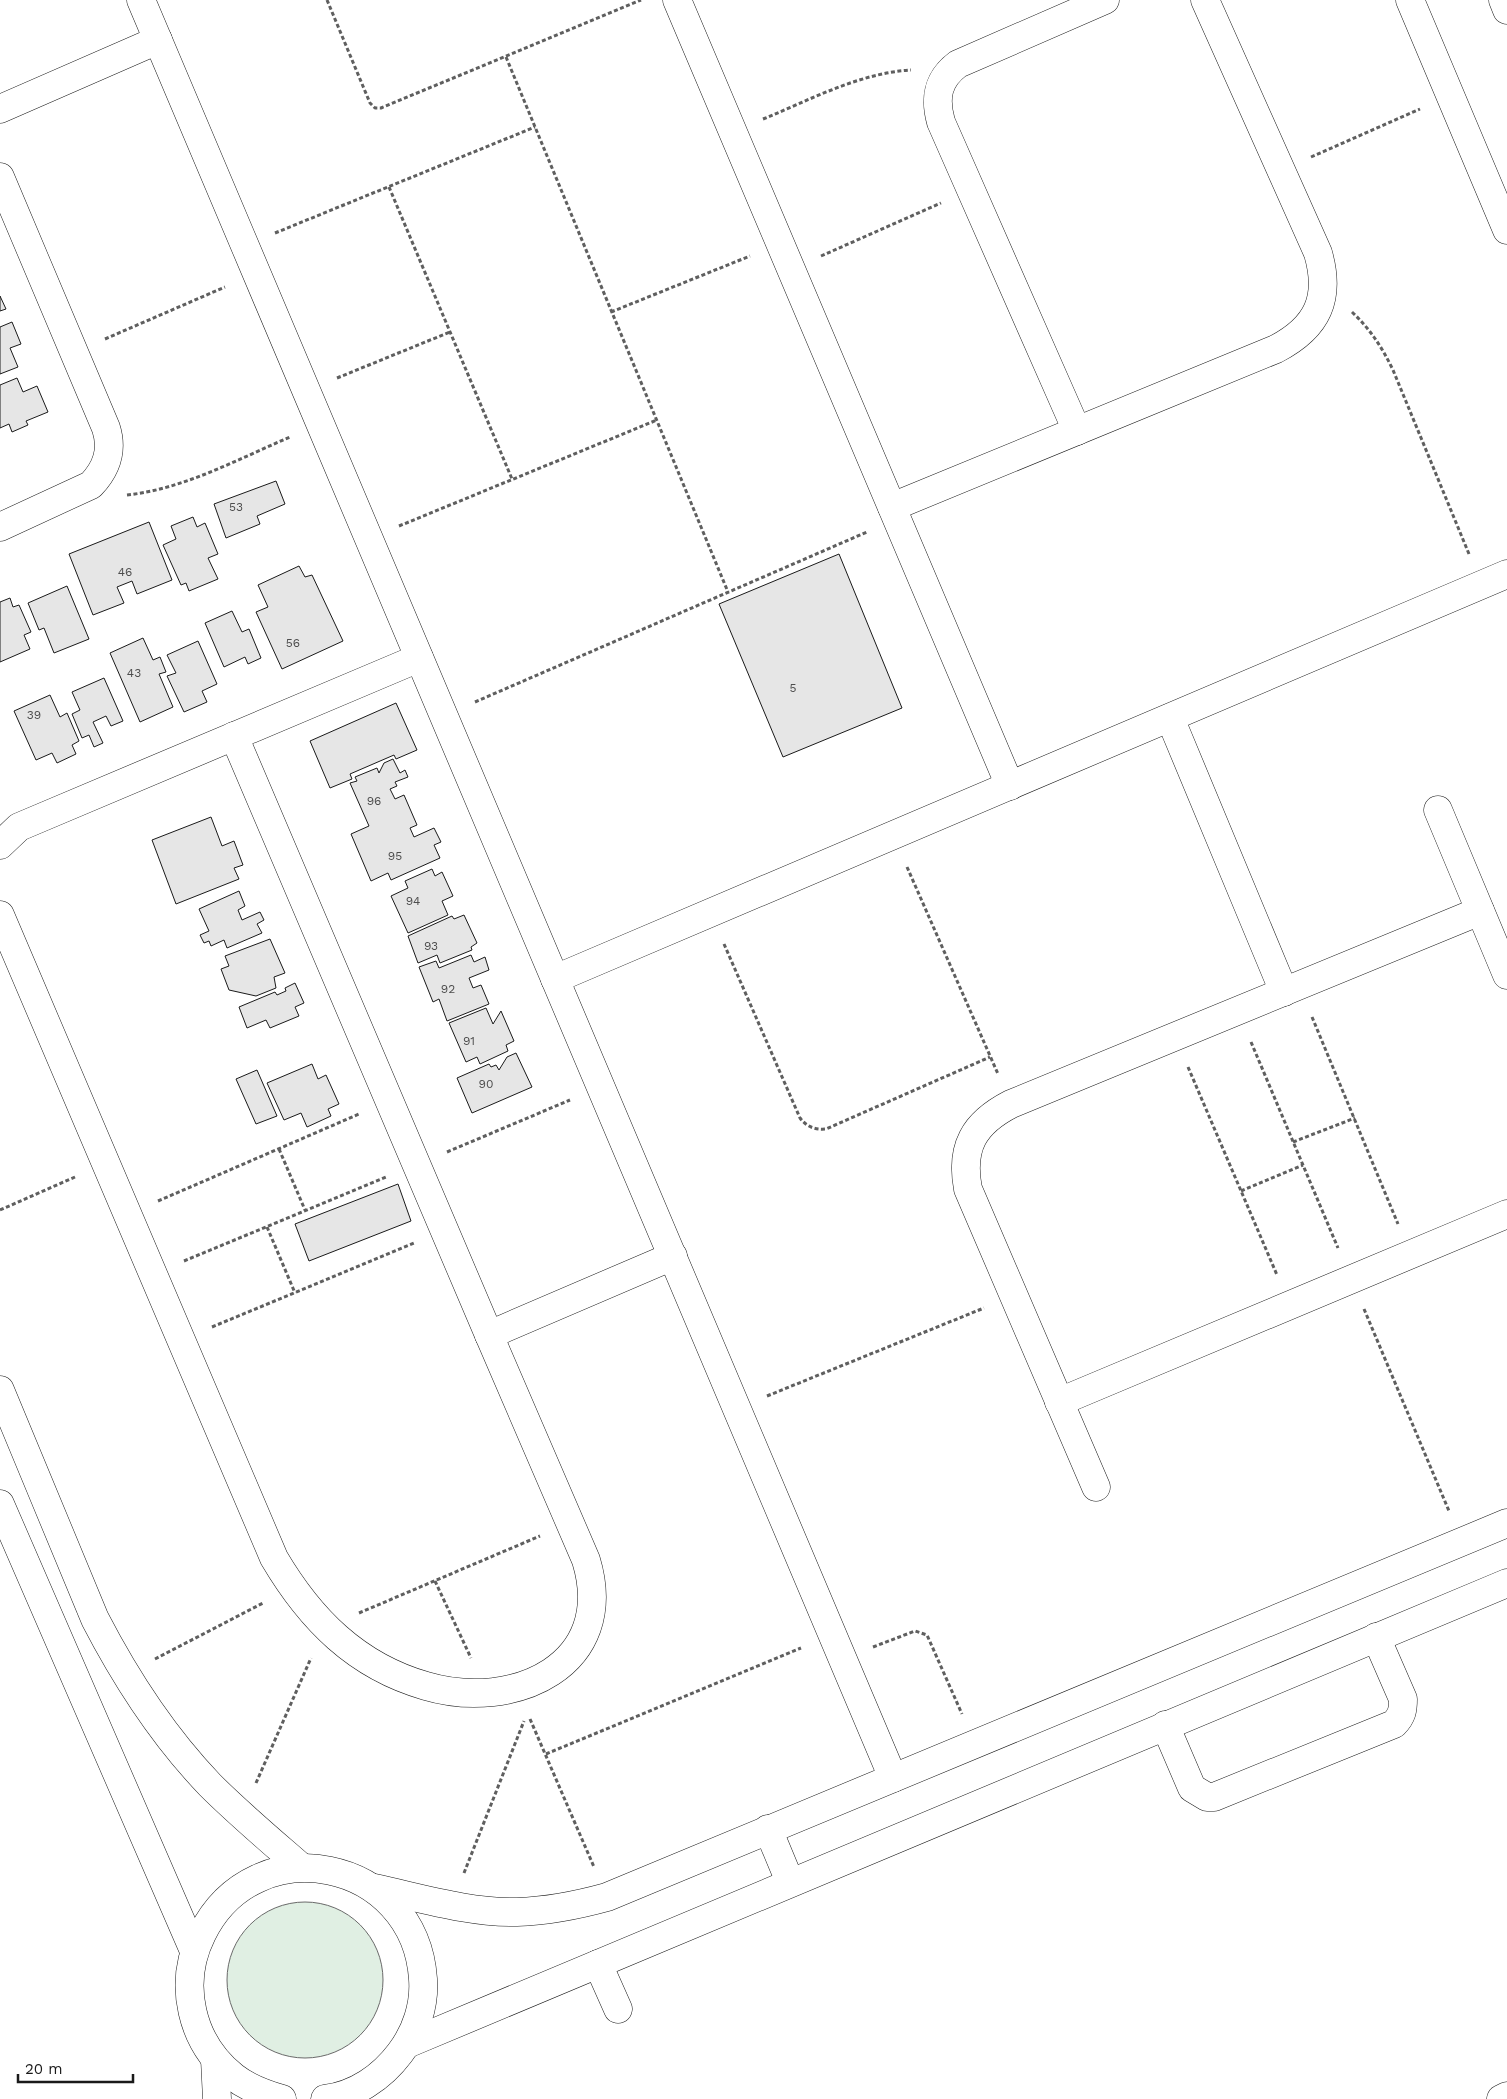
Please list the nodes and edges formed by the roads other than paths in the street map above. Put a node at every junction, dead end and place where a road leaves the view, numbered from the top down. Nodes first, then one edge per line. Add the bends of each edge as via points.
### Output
1 (141, 0) edge
2 (677, 0) edge
3 (1104, 0) edge
4 (1204, 0) edge
5 (1410, 0) edge
6 (1503, 0) edge
7 (1507, 10) edge
8 (158, 40) junction
9 (0, 108) edge
10 (0, 177) edge
11 (1507, 230) edge
12 (1077, 431) junction
13 (894, 513) junction
14 (0, 527) edge
15 (1507, 574) edge
16 (419, 658) junction
17 (1170, 718) junction
18 (234, 736) junction
19 (1010, 786) junction
20 (1438, 810) dead end
21 (0, 845) edge
22 (1480, 912) junction
23 (0, 915) edge
24 (1507, 975) edge
25 (555, 979) junction
26 (1292, 989) junction
27 (1507, 1214) edge
28 (672, 1256) junction
29 (489, 1335) junction
30 (0, 1390) edge
31 (1059, 1402) junction
32 (1096, 1488) dead end
33 (0, 1504) edge
34 (1507, 1523) edge
35 (1507, 1583) edge
36 (1376, 1637) junction
37 (1165, 1725) junction
38 (892, 1778) junction
39 (768, 1829) junction
40 (301, 1867) junction
41 (790, 1882) junction
42 (374, 1888) junction
43 (194, 1951) junction
44 (598, 1964) junction
45 (618, 2009) dead end
46 (407, 2044) junction
47 (215, 2059) junction
48 (1507, 2096) edge
49 (333, 2098) edge
50 (217, 2099) edge
51 (282, 2099) edge
52 (1501, 2099) edge

1 - 8 street
2 - 13 street
3 - 12 street via 958,64 941,81 937,95 941,122
4 - 12 street via 1318,253 1323,271 1318,309 1294,340
5 - 11 street
6 - 7 street
8 - 9 street
8 - 16 street
10 - 14 street via 106,428 110,450 101,474 91,485
12 - 13 street
13 - 19 street
15 - 17 street
16 - 18 street
16 - 25 street
17 - 19 street
17 - 26 street
18 - 21 street via 19,827
18 - 29 street
19 - 25 street
20 - 22 street
22 - 24 street
22 - 26 street
23 - 29 street via 274,1558 291,1588 324,1627 371,1662 426,1686 456,1692 487,1693 517,1688 542,1678 564,1662 581,1642 590,1622 594,1601 592,1580 571,1523
25 - 28 street
26 - 31 street via 1011,1104 996,1112 972,1137 966,1155 968,1189
27 - 31 street
28 - 29 street
28 - 38 street
30 - 40 street via 95,1619 113,1654 151,1713 209,1784
31 - 32 street
33 - 43 street
34 - 38 street
35 - 36 street
36 - 37 street
36 - 37 street via 1403,1700 1400,1718 1394,1724 1214,1797 1206,1797 1192,1788
37 - 41 street
38 - 39 street
39 - 41 street
39 - 42 street via 608,1896 548,1910 484,1910
40 - 42 street via 326,1868
40 - 43 street via 266,1874 234,1892 209,1919
41 - 44 street
42 - 46 street via 396,1907 412,1932 422,1960 424,1989 421,2008
43 - 47 street via 189,1979 191,2008 200,2034
44 - 45 street
44 - 46 street
46 - 49 street via 388,2068 365,2086
47 - 50 street
47 - 51 street via 235,2078
48 - 52 street

